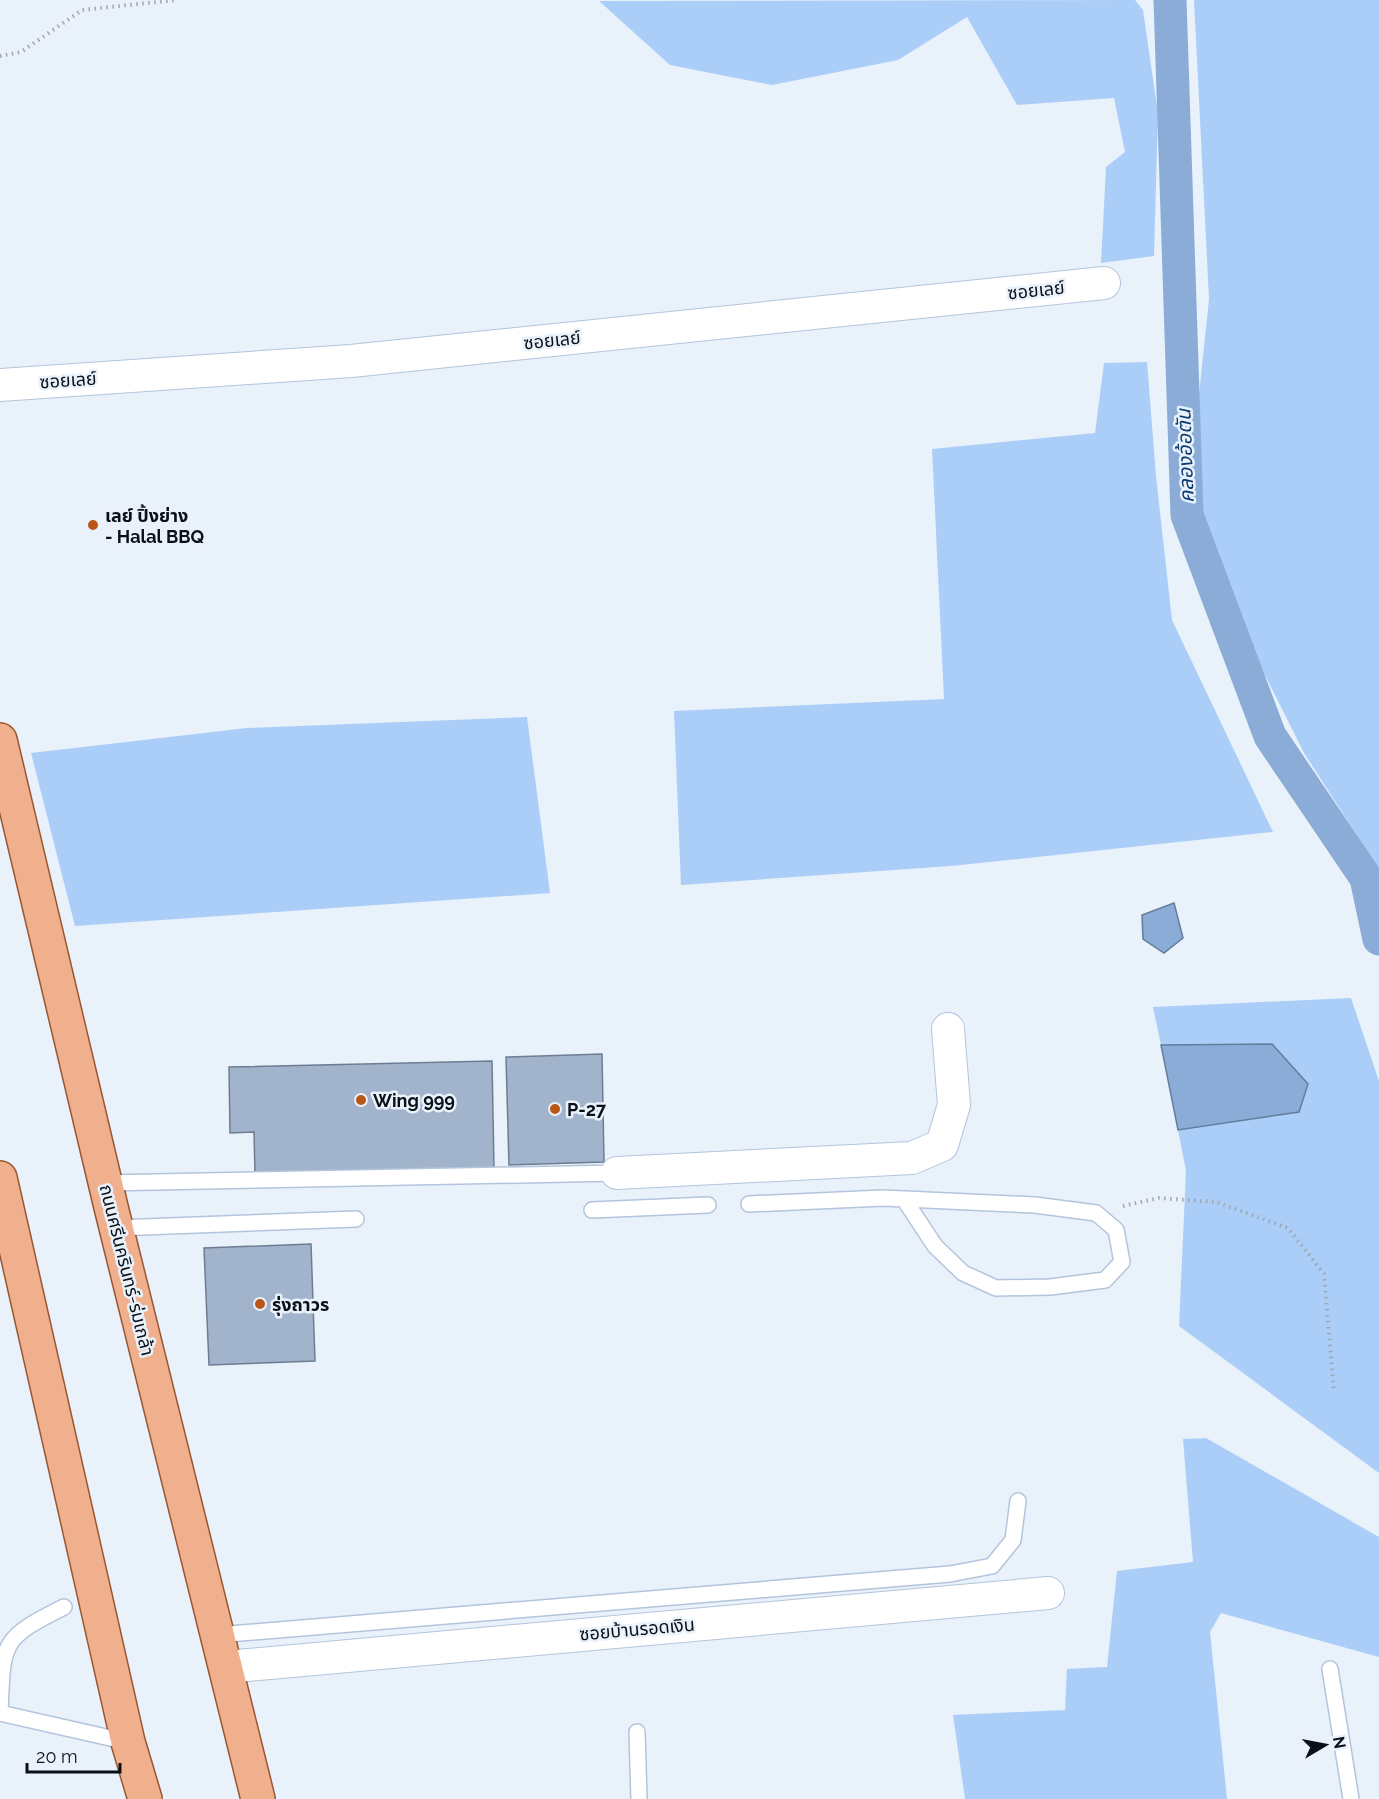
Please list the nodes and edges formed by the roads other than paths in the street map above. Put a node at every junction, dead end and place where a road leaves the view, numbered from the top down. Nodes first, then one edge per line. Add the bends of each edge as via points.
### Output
1 (1104, 283) dead end
2 (0, 385) edge
3 (0, 740) edge
4 (948, 1029) dead end
5 (617, 1173) joint
6 (0, 1178) edge
7 (105, 1183) junction
8 (904, 1199) junction
9 (749, 1204) dead end
10 (708, 1206) dead end
11 (592, 1210) dead end
12 (356, 1219) dead end
13 (116, 1228) junction
14 (1017, 1501) dead end
15 (1048, 1593) dead end
16 (64, 1607) dead end
17 (217, 1635) junction
18 (226, 1667) junction
19 (1330, 1669) dead end
20 (0, 1713) edge
21 (637, 1732) dead end
22 (128, 1742) junction
23 (145, 1799) edge
24 (258, 1799) edge
25 (639, 1799) edge
26 (1351, 1799) edge

1 - 2 street, ซอยเลย์ via 351,361
3 - 7 main road, ถนนศรีนครินทร์-ร่มเกล้า
4 - 5 street via 954,1105 942,1145 912,1158
5 - 7 lane
6 - 22 main road
7 - 13 main road, ถนนศรีนครินทร์-ร่มเกล้า
8 - 8 lane via 1035,1205 1096,1213 1116,1230 1122,1263 1105,1280 996,1288 963,1273 935,1246
8 - 9 lane
10 - 11 lane
12 - 13 lane
13 - 17 main road, ถนนศรีนครินทร์-ร่มเกล้า
14 - 17 lane via 1013,1540 992,1566 950,1574
15 - 18 street, ซอยบ้านรอดเงิน
16 - 20 lane via 15,1635 3,1657
17 - 18 main road, ถนนศรีนครินทร์-ร่มเกล้า
18 - 24 main road, ถนนศรีนครินทร์-ร่มเกล้า
19 - 26 lane
20 - 22 lane
21 - 25 lane
22 - 23 main road

